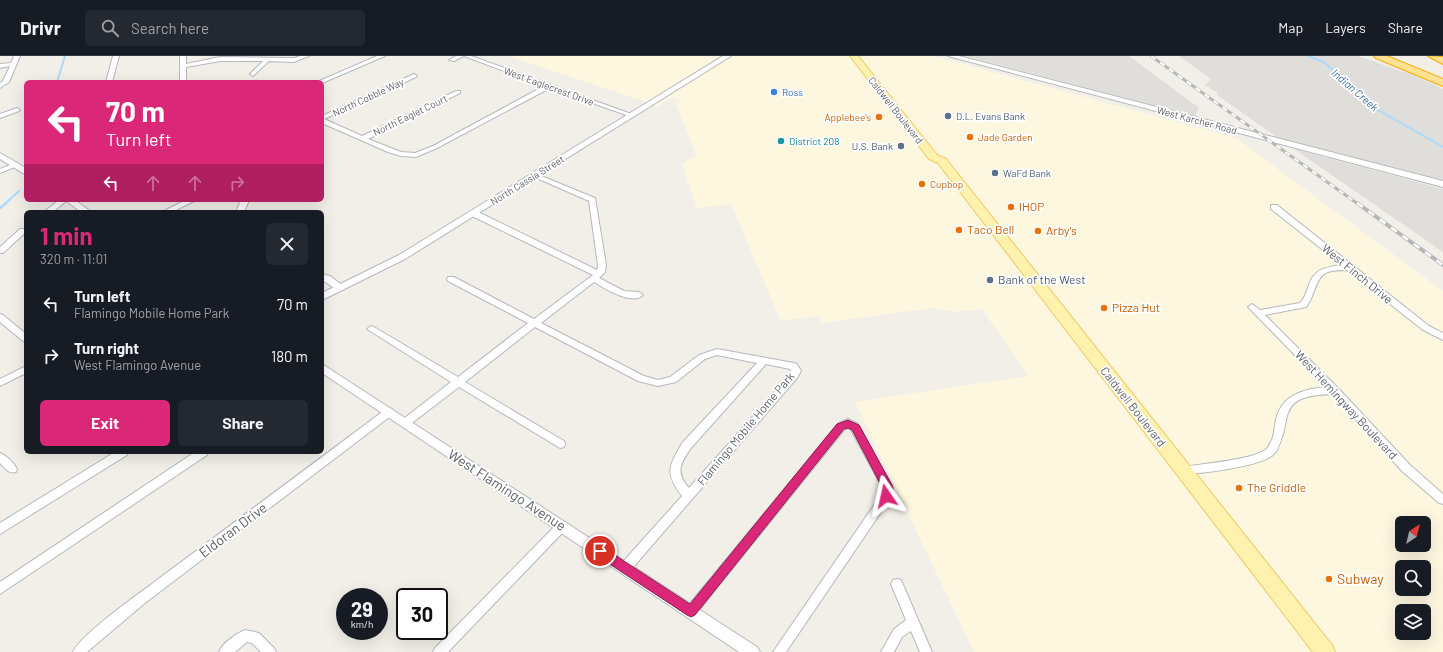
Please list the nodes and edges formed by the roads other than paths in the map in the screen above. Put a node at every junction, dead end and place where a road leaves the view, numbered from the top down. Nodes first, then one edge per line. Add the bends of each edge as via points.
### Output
1 (17, 56) edge
2 (116, 56) edge
3 (183, 56) edge
4 (306, 56) edge
5 (382, 56) edge
6 (461, 56) edge
7 (466, 56) edge
8 (728, 56) edge
9 (854, 56) edge
10 (864, 56) edge
11 (951, 56) edge
12 (1379, 56) edge
13 (1434, 56) edge
14 (268, 59) junction
15 (452, 60) dead end
16 (1443, 61) edge
17 (14, 64) junction
18 (1422, 64) dead end
19 (0, 66) edge
20 (183, 66) junction
21 (253, 74) dead end
22 (1443, 75) edge
23 (414, 76) dead end
24 (110, 80) edge
25 (183, 80) edge
26 (324, 80) edge
27 (1443, 83) edge
28 (0, 86) edge
29 (549, 86) junction
30 (458, 92) dead end
31 (17, 110) dead end
32 (631, 115) junction
33 (0, 116) edge
34 (324, 118) edge
35 (324, 120) edge
36 (362, 139) junction
37 (0, 155) edge
38 (942, 161) junction
39 (15, 165) junction
40 (0, 171) edge
41 (24, 171) edge
42 (534, 175) junction
43 (1443, 184) edge
44 (60, 202) edge
45 (72, 202) edge
46 (188, 202) edge
47 (1274, 207) dead end
48 (50, 210) edge
49 (84, 210) edge
50 (170, 210) edge
51 (473, 213) junction
52 (24, 232) edge
53 (0, 251) edge
54 (1348, 267) junction
55 (596, 276) junction
56 (324, 277) edge
57 (451, 279) dead end
58 (340, 288) junction
59 (639, 295) dead end
60 (324, 296) edge
61 (0, 317) edge
62 (535, 322) junction
63 (371, 329) dead end
64 (24, 337) edge
65 (1443, 337) edge
66 (765, 360) junction
67 (324, 369) edge
68 (24, 370) edge
69 (458, 382) junction
70 (0, 383) edge
71 (1335, 390) junction
72 (390, 412) junction
73 (406, 423) junction
74 (560, 444) dead end
75 (120, 454) edge
76 (200, 454) edge
77 (0, 457) edge
78 (12, 469) dead end
79 (1182, 471) junction
80 (689, 496) junction
81 (1443, 500) edge
82 (562, 526) junction
83 (0, 529) edge
84 (625, 568) junction
85 (897, 584) dead end
86 (0, 589) edge
87 (691, 612) junction
88 (913, 622) junction
89 (79, 652) edge
90 (225, 652) edge
91 (270, 652) edge
92 (438, 652) edge
93 (752, 652) edge
94 (779, 652) edge
95 (887, 652) edge
96 (926, 652) edge
97 (1324, 652) edge

1 - 17 street
2 - 24 street
3 - 20 street
4 - 14 street via 294,60
5 - 26 street
6 - 15 street
7 - 29 street, West Eaglecrest Drive
8 - 32 street, North Cassia Street
9 - 38 main road, Caldwell Boulevard via 933,157
10 - 38 main road, Caldwell Boulevard via 943,156
11 - 43 street, West Karcher Road
12 - 27 highway
13 - 16 highway
14 - 20 street via 220,59
14 - 21 street
17 - 19 street
17 - 28 street via 6,82
18 - 22 highway
20 - 25 street
23 - 34 street, North Cobble Way
29 - 32 street, West Eaglecrest Drive
29 - 36 street via 416,155 408,156 390,151
30 - 36 street, North Eaglet Court
31 - 33 street
32 - 42 street, North Cassia Street
35 - 36 street
37 - 39 street
38 - 79 main road, Caldwell Boulevard
39 - 40 street
39 - 41 street
42 - 51 street, North Cassia Street
42 - 55 street via 592,200 602,265 601,272
44 - 48 street
45 - 49 street
46 - 50 street
47 - 54 street, West Finch Drive
51 - 55 street
51 - 58 street, North Cassia Street via 402,257
52 - 53 street
54 - 65 street, West Finch Drive via 1426,328
54 - 71 street, West Hemingway Boulevard via 1324,270 1320,273 1316,277 1308,300 1303,305 1255,310
55 - 59 street via 622,294
55 - 62 street
56 - 58 street
57 - 62 street
58 - 60 street, North Cassia Street
61 - 64 street
62 - 66 street, Flamingo Mobile Home Park via 641,379 658,383 673,380 702,357 717,352
62 - 69 street
63 - 69 street
66 - 80 street, Flamingo Mobile Home Park via 687,445 677,461 673,473
66 - 80 street, Flamingo Mobile Home Park via 794,366 794,376
67 - 72 street, West Flamingo Avenue
68 - 70 street
69 - 73 street
69 - 74 street
71 - 79 street via 1306,394 1293,399 1284,409 1275,444 1270,452 1258,457
71 - 81 street, West Hemingway Boulevard via 1406,468
72 - 73 street, West Flamingo Avenue
72 - 89 street, Eldoran Drive via 141,599
73 - 82 street, West Flamingo Avenue
75 - 83 street
76 - 86 street
77 - 78 street
79 - 97 main road, Caldwell Boulevard
80 - 84 street, Flamingo Mobile Home Park
82 - 84 street, West Flamingo Avenue
82 - 92 street
84 - 87 street, West Flamingo Avenue
85 - 88 street
87 - 93 street, West Flamingo Avenue
87 - 94 street via 840,427 848,424 855,427 888,488 886,496
88 - 95 street via 898,633
88 - 96 street
90 - 91 street via 245,636 255,637

